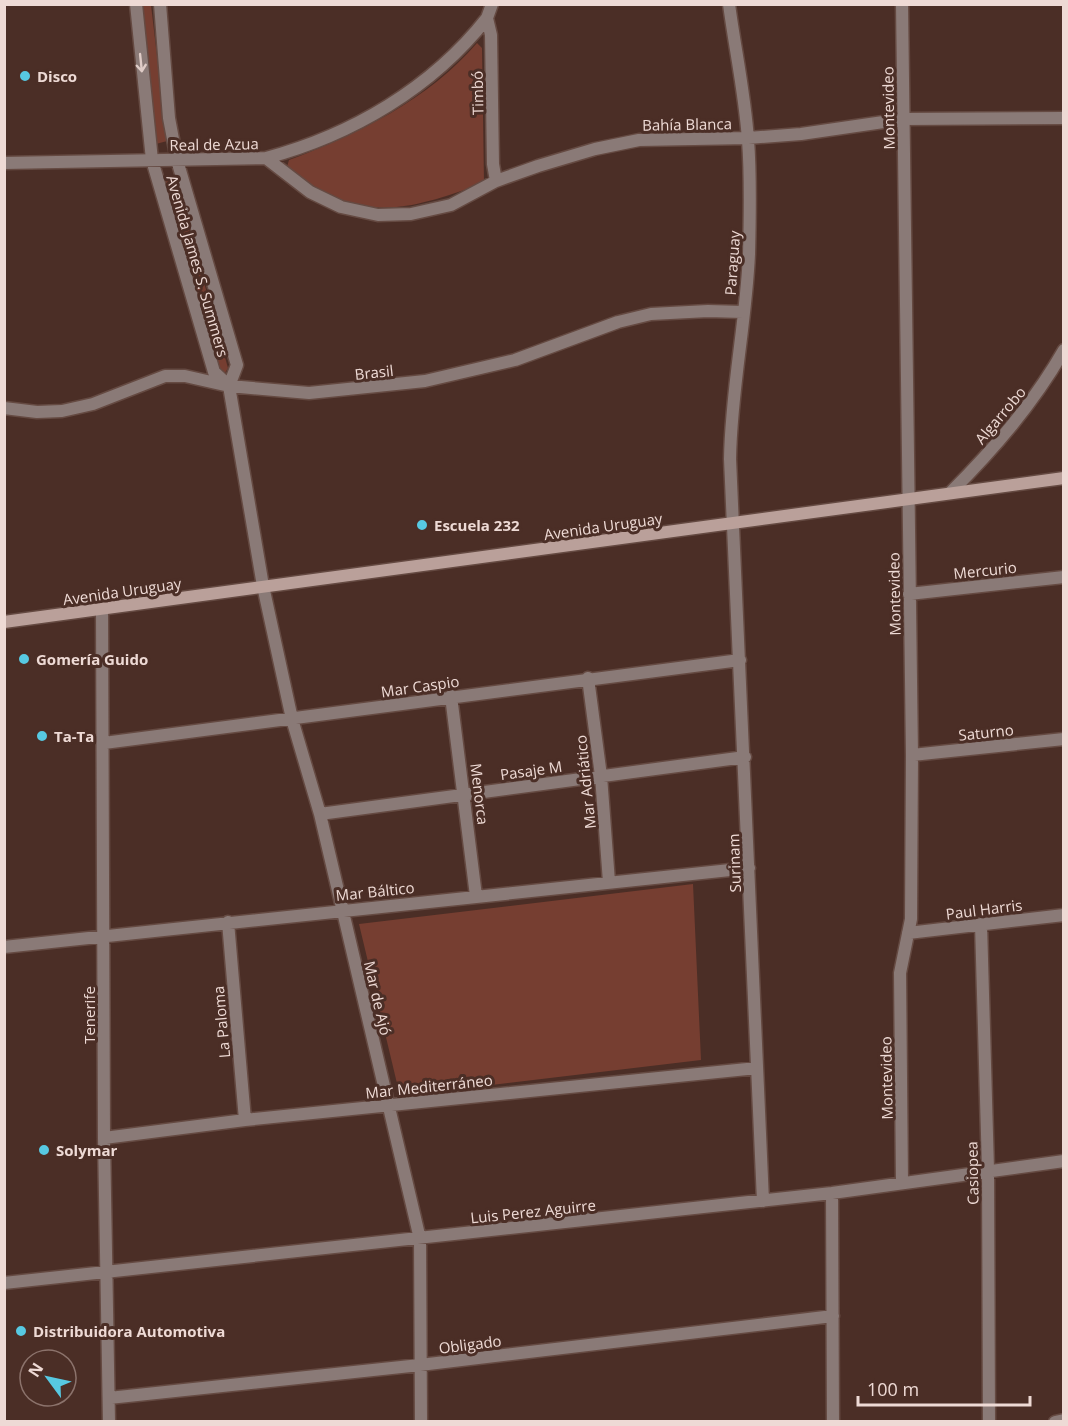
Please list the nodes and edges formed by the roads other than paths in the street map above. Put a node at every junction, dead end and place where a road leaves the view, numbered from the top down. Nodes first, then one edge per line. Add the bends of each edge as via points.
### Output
1 (136, 4) edge
2 (159, 4) edge
3 (492, 4) edge
4 (729, 4) edge
5 (902, 4) edge
6 (487, 18) junction
7 (1064, 118) edge
8 (904, 119) junction
9 (748, 138) junction
10 (266, 158) junction
11 (152, 160) junction
12 (177, 160) junction
13 (4, 163) edge
14 (496, 181) junction
15 (743, 312) junction
16 (1064, 350) edge
17 (229, 386) junction
18 (4, 408) edge
19 (1064, 478) edge
20 (951, 493) junction
21 (908, 498) junction
22 (733, 523) junction
23 (1064, 577) edge
24 (263, 586) junction
25 (909, 594) junction
26 (102, 609) junction
27 (4, 622) edge
28 (740, 660) junction
29 (588, 678) junction
30 (451, 696) junction
31 (292, 719) junction
32 (1064, 739) edge
33 (104, 743) junction
34 (912, 755) junction
35 (745, 757) junction
36 (600, 776) junction
37 (466, 794) junction
38 (320, 814) junction
39 (749, 868) junction
40 (609, 882) junction
41 (476, 896) junction
42 (342, 910) junction
43 (1064, 915) edge
44 (228, 922) junction
45 (981, 924) junction
46 (908, 933) junction
47 (104, 935) junction
48 (4, 947) edge
49 (758, 1068) junction
50 (388, 1105) junction
51 (244, 1120) junction
52 (104, 1138) junction
53 (1064, 1161) edge
54 (988, 1169) junction
55 (902, 1181) junction
56 (832, 1193) junction
57 (763, 1201) junction
58 (420, 1239) junction
59 (106, 1271) junction
60 (4, 1283) edge
61 (833, 1316) junction
62 (420, 1365) junction
63 (109, 1398) junction
64 (1064, 1420) edge
65 (109, 1422) edge
66 (421, 1422) edge
67 (833, 1422) edge
68 (988, 1422) edge
69 (1055, 1422) edge

1 -> 11 street, Avenida James S. Summers
2 - 12 street, Avenida James S. Summers via 169,118
3 - 6 street, Timbó
4 - 9 street, Paraguay
5 - 8 street, Montevideo
6 - 10 street, Real de Azua via 441,69 404,95 332,136
6 - 14 street, Timbó via 491,35
7 - 8 street, Bahía Blanca
8 - 9 street, Bahía Blanca
8 - 21 street, Montevideo
9 - 14 street, Bahía Blanca via 639,140 595,149
9 - 15 street, Paraguay via 750,208
10 - 12 street, Real de Azua
10 - 14 street, Bahía Blanca via 310,192 341,207 378,215 411,214 451,205
11 - 12 street, Real de Azua
11 - 13 street, Real de Azua
11 - 17 street, Avenida James S. Summers via 214,372
12 - 17 street, Avenida James S. Summers via 237,365
15 - 17 street, Brasil via 651,314 515,360 425,381 309,393
15 - 22 street, Paraguay via 730,417
16 - 20 street, Algarrobo via 1043,387
17 - 18 street, Brasil via 165,376 93,404 62,411
17 - 24 street, Avenida James S. Summers
19 - 20 street, Avenida Uruguay
20 - 21 street, Avenida Uruguay
21 - 22 street, Avenida Uruguay
21 - 25 street, Montevideo
22 - 24 street, Avenida Uruguay
22 - 28 street, Surinam
23 - 25 street, Mercurio
24 - 26 street, Avenida Uruguay
24 - 31 street, Mar de Ajó
25 - 34 street, Montevideo
26 - 27 street, Avenida Uruguay
26 - 33 street, Tenerife
28 - 29 street, Mar Caspio
28 - 35 street, Surinam
29 - 30 street, Mar Caspio
29 - 36 street, Mar Adriático
30 - 31 street, Mar Caspio
30 - 37 street, Menorca
31 - 33 street, Mar Caspio
31 - 38 street, Mar de Ajó
32 - 34 street, Saturno
33 - 47 street, Tenerife
34 - 46 street, Montevideo
35 - 36 street, Pasaje M
35 - 39 street, Surinam
36 - 37 street, Pasaje M
36 - 40 street, Mar Adriático
37 - 38 street, Pasaje M
37 - 41 street, Menorca
38 - 42 street, Mar de Ajó
39 - 40 street, Mar Báltico
39 - 49 street, Surinam
40 - 41 street, Mar Báltico
41 - 42 street, Mar Báltico
42 - 44 street, Mar Báltico
42 - 50 street, Mar de Ajó
43 - 45 street, Paul Harris
44 - 47 street, Mar Báltico
44 - 51 street, La Paloma
45 - 46 street, Paul Harris
45 - 54 street, Casiopea
46 - 55 street, Montevideo via 900,973
47 - 48 street, Mar Báltico
47 - 52 street, Tenerife
49 - 50 street, Mar Mediterráneo
49 - 57 street, Surinam
50 - 51 street, Mar Mediterráneo
50 - 58 street, Mar de Ajó
51 - 52 street, Mar Mediterráneo
52 - 59 street, Tenerife
53 - 54 street, Luis Perez Aguirre
54 - 55 street, Luis Perez Aguirre
54 - 68 street, Casiopea
55 - 56 street, Luis Perez Aguirre
56 - 57 street, Luis Perez Aguirre
56 - 61 street
57 - 58 street, Luis Perez Aguirre
58 - 59 street, Luis Perez Aguirre
58 - 62 street, Mar de Ajó
59 - 60 street, Luis Perez Aguirre
59 - 63 street, Tenerife
61 - 62 street, Obligado
61 - 67 street
62 - 63 street, Obligado
62 - 66 street, Mar de Ajó
63 - 65 street, Tenerife
64 - 69 street

